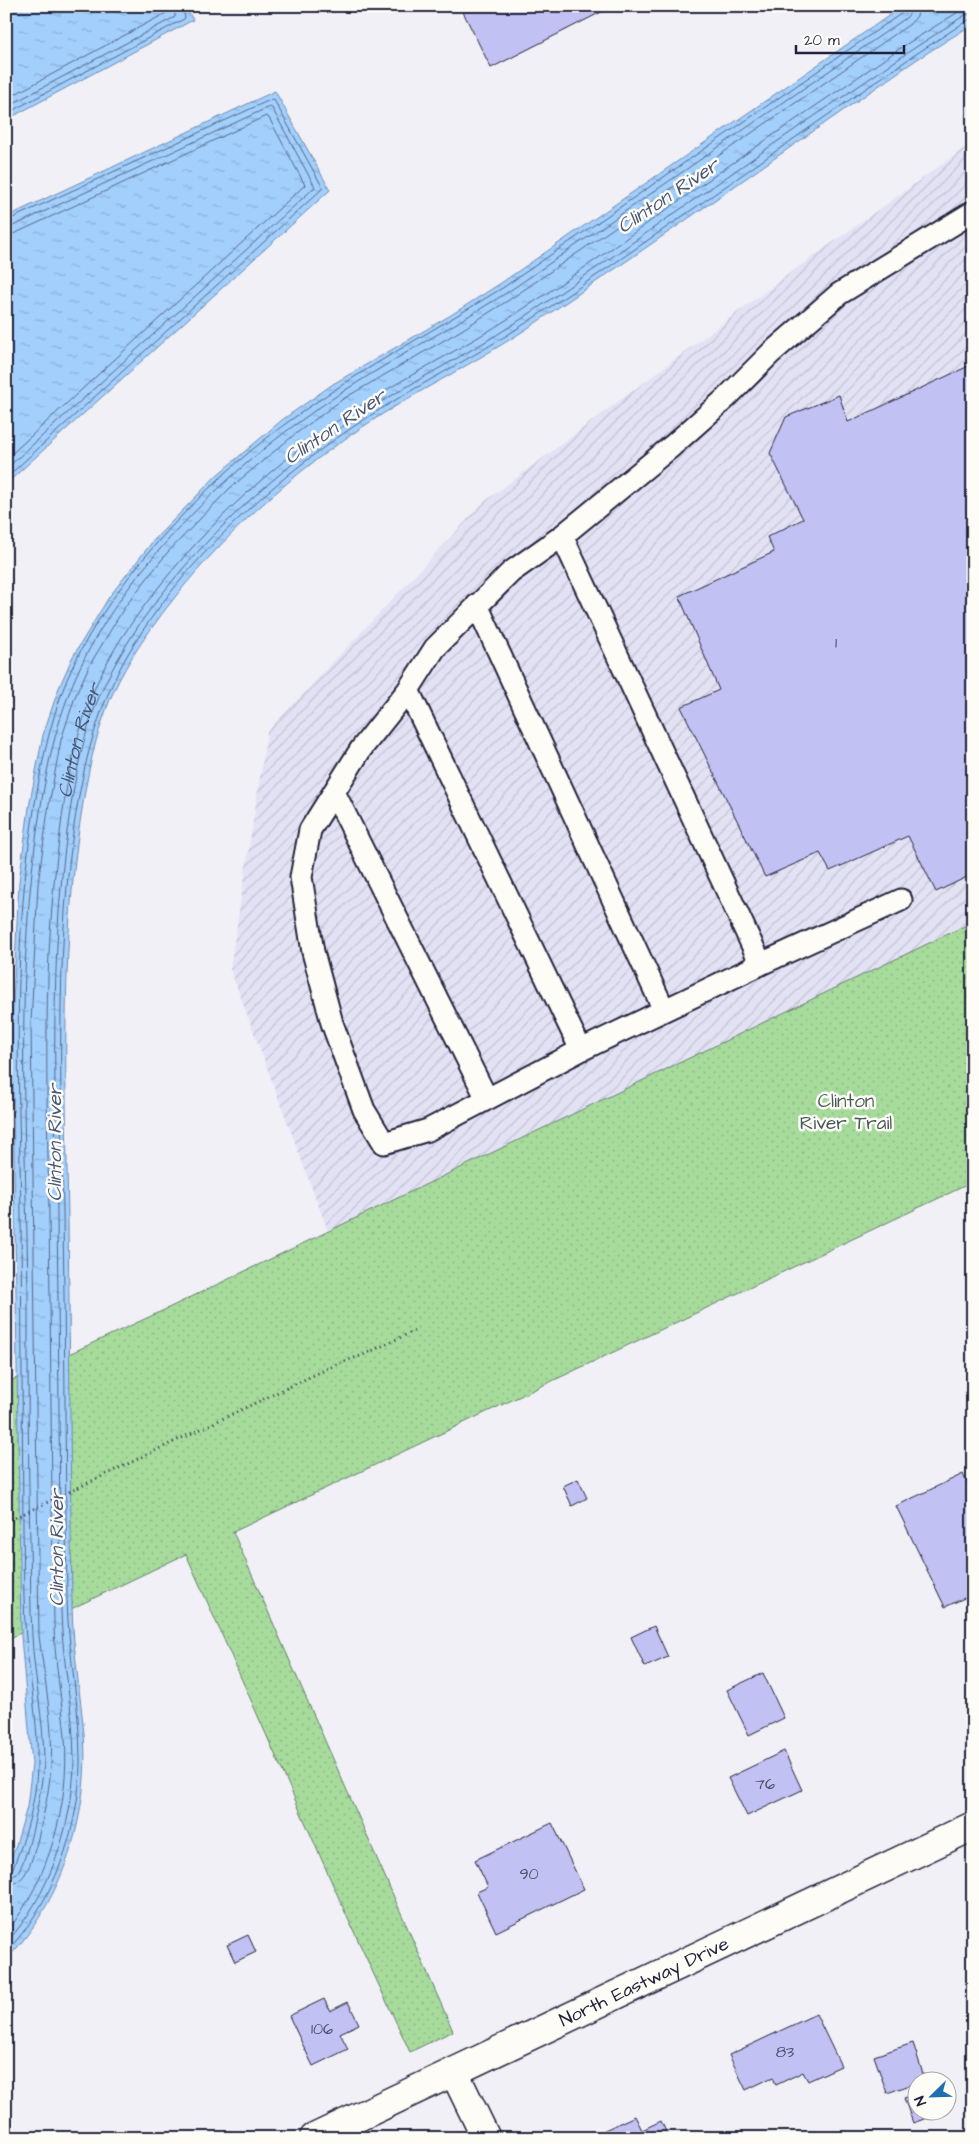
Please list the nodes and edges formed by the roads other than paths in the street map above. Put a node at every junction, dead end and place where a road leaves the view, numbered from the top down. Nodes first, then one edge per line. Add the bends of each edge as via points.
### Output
1 (973, 212) edge
2 (562, 536) junction
3 (477, 605) junction
4 (408, 690) junction
5 (334, 792) junction
6 (901, 900) dead end
7 (761, 964) junction
8 (664, 1010) junction
9 (581, 1050) junction
10 (487, 1099) junction
11 (973, 1826) edge
12 (454, 2072) junction
13 (314, 2138) edge
14 (486, 2138) edge

1 - 2 lane via 839,294 685,434
2 - 3 lane via 511,572
2 - 7 lane
3 - 4 lane via 435,648
3 - 8 lane
4 - 5 lane via 361,749
4 - 9 lane
5 - 10 lane
5 - 10 lane via 310,830 301,877 313,952 332,1023 364,1110 384,1143 428,1130
6 - 7 lane
7 - 8 lane
8 - 9 lane
9 - 10 lane
11 - 12 street, North Eastway Drive
12 - 13 street, North Eastway Drive
12 - 14 street

